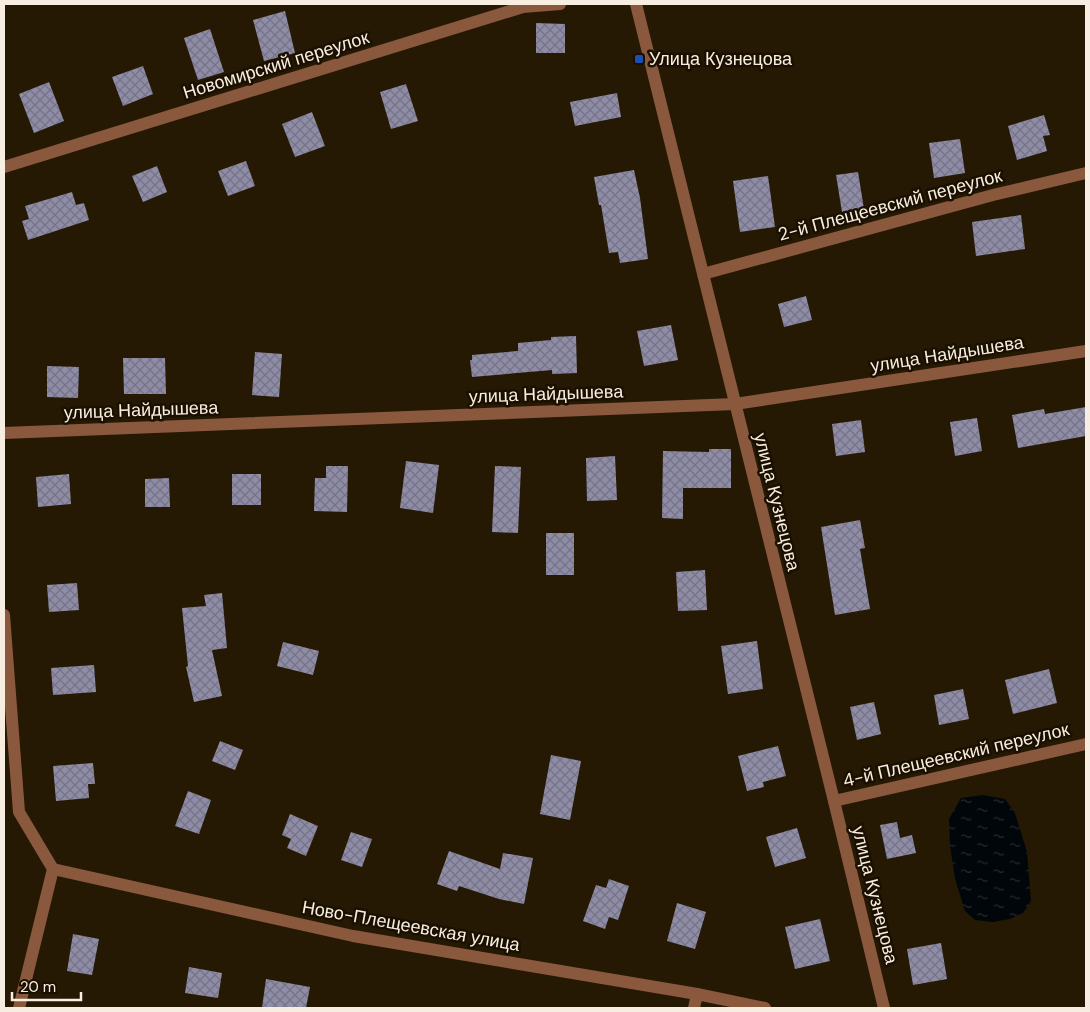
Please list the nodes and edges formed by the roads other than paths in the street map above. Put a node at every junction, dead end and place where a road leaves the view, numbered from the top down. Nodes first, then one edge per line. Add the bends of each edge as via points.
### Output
1 (560, 4) edge
2 (636, 4) edge
3 (4, 166) edge
4 (1086, 173) edge
5 (703, 274) junction
6 (1086, 351) edge
7 (735, 404) junction
8 (4, 433) edge
9 (4, 614) edge
10 (1086, 744) edge
11 (834, 801) junction
12 (53, 869) junction
13 (697, 994) junction
14 (19, 1008) edge
15 (694, 1008) edge
16 (764, 1008) edge
17 (884, 1008) edge

1 - 3 street, Новомирский переулок via 522,7
2 - 5 street, улица Кузнецова
4 - 5 street, 2-й Плещеевский переулок
5 - 7 street, улица Кузнецова
6 - 7 street, улица Найдышева
7 - 8 street, улица Найдышева
7 - 11 street, улица Кузнецова
9 - 12 street via 19,812
10 - 11 street, 4-й Плещеевский переулок
11 - 17 street, улица Кузнецова
12 - 13 street, Ново-Плещеевская улица via 353,936
12 - 14 street
13 - 15 street
13 - 16 street, Ново-Плещеевская улица

